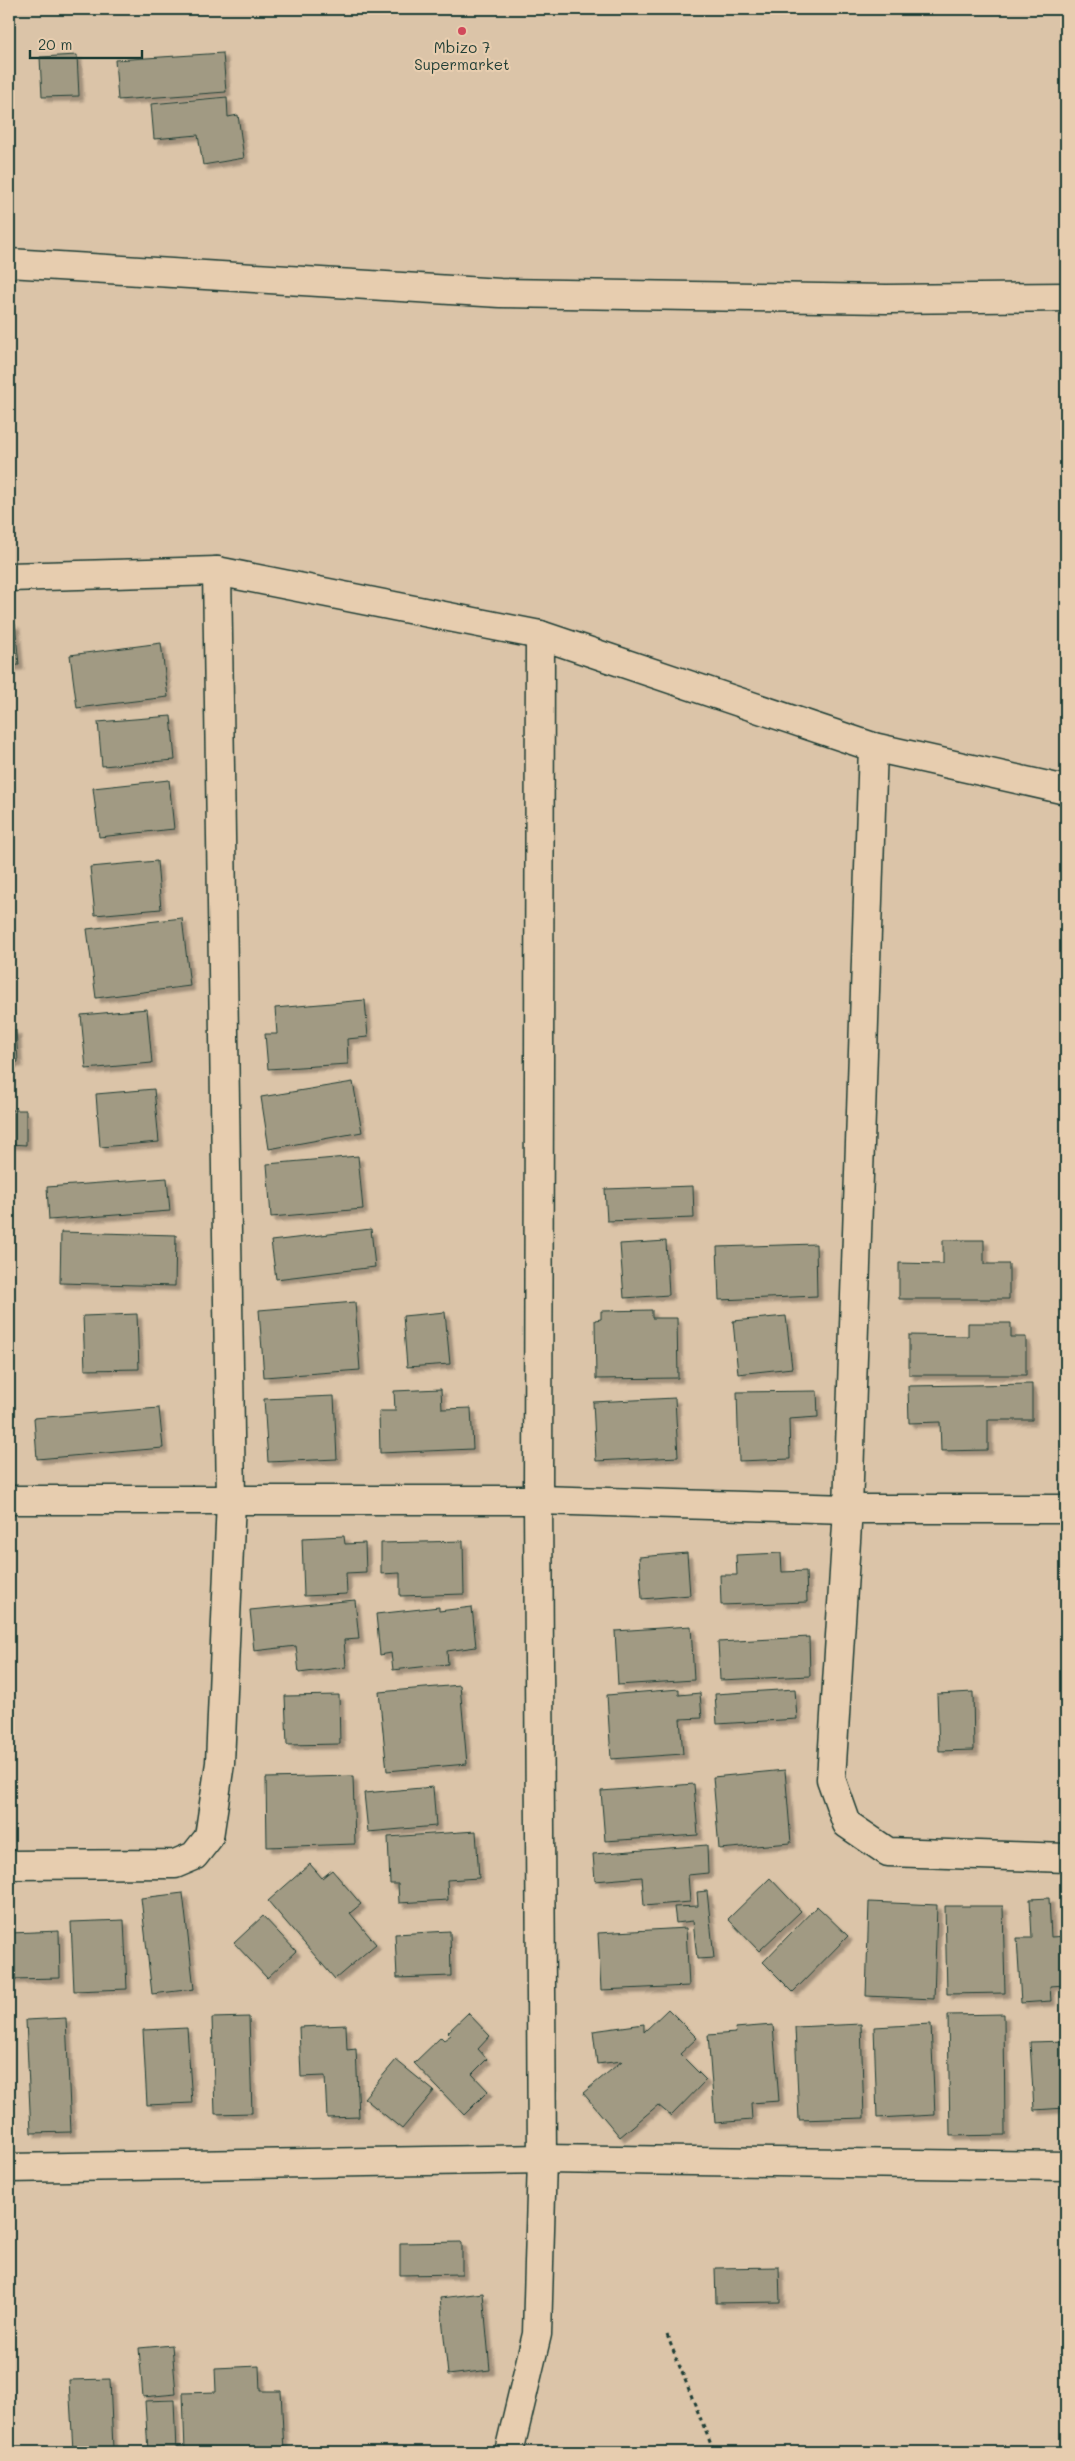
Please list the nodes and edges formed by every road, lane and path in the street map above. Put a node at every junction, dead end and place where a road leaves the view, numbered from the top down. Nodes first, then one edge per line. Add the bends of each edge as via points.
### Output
1 (9, 264) edge
2 (1066, 297) edge
3 (217, 571) junction
4 (9, 576) edge
5 (540, 635) junction
6 (873, 748) junction
7 (1066, 790) edge
8 (9, 1500) edge
9 (231, 1500) junction
10 (538, 1500) junction
11 (848, 1509) junction
12 (1066, 1509) edge
13 (1066, 1858) edge
14 (9, 1866) edge
15 (542, 2159) junction
16 (1066, 2166) edge
17 (9, 2168) edge
18 (666, 2335) dead end
19 (509, 2452) edge
20 (714, 2452) edge

1 - 2 street via 500,293 886,299
3 - 4 street
3 - 5 street
3 - 9 street
5 - 6 street
5 - 10 street
6 - 7 street
6 - 11 street
8 - 9 street
9 - 10 street
9 - 14 street via 220,1762 209,1837 194,1856 174,1864
10 - 11 street
10 - 15 street
11 - 12 street
11 - 13 street via 831,1779 847,1824 888,1852
15 - 16 street
15 - 17 street
15 - 19 street via 537,2334
18 - 20 path

